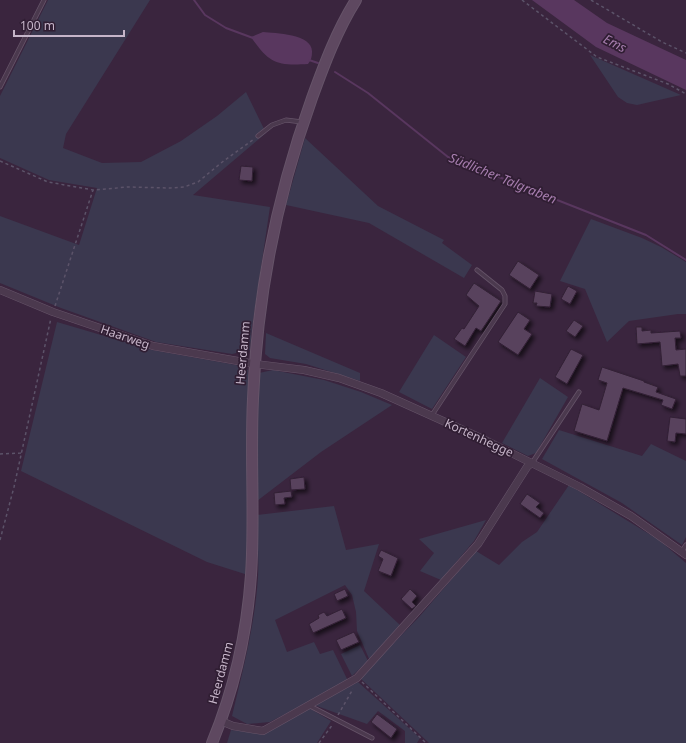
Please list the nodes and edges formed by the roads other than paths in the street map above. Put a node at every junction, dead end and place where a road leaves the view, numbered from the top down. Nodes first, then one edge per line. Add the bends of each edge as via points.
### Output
1 (44, 0) edge
2 (356, 0) edge
3 (0, 87) edge
4 (303, 122) junction
5 (258, 136) road end
6 (477, 270) dead end
7 (0, 290) edge
8 (255, 364) junction
9 (579, 392) dead end
10 (432, 415) junction
11 (532, 463) junction
12 (685, 550) edge
13 (310, 706) junction
14 (221, 721) junction
15 (372, 738) dead end
16 (212, 743) edge

1 - 3 lane
2 - 4 street, Heerdamm via 332,46
4 - 5 lane via 286,120 272,125
4 - 8 street, Heerdamm via 271,241
6 - 10 lane via 502,290 505,304
7 - 8 street, Haarweg via 53,312 153,346
8 - 10 street, Kortenhegge via 304,370 339,378
8 - 14 street, Heerdamm via 251,576 240,656
9 - 11 lane
10 - 11 street, Kortenhegge
11 - 12 street, Kortenhegge via 580,487
11 - 13 street, Heerdamm via 478,544 357,678
13 - 14 street, Heerdamm via 263,731 233,726
13 - 15 lane
14 - 16 street, Heerdamm

